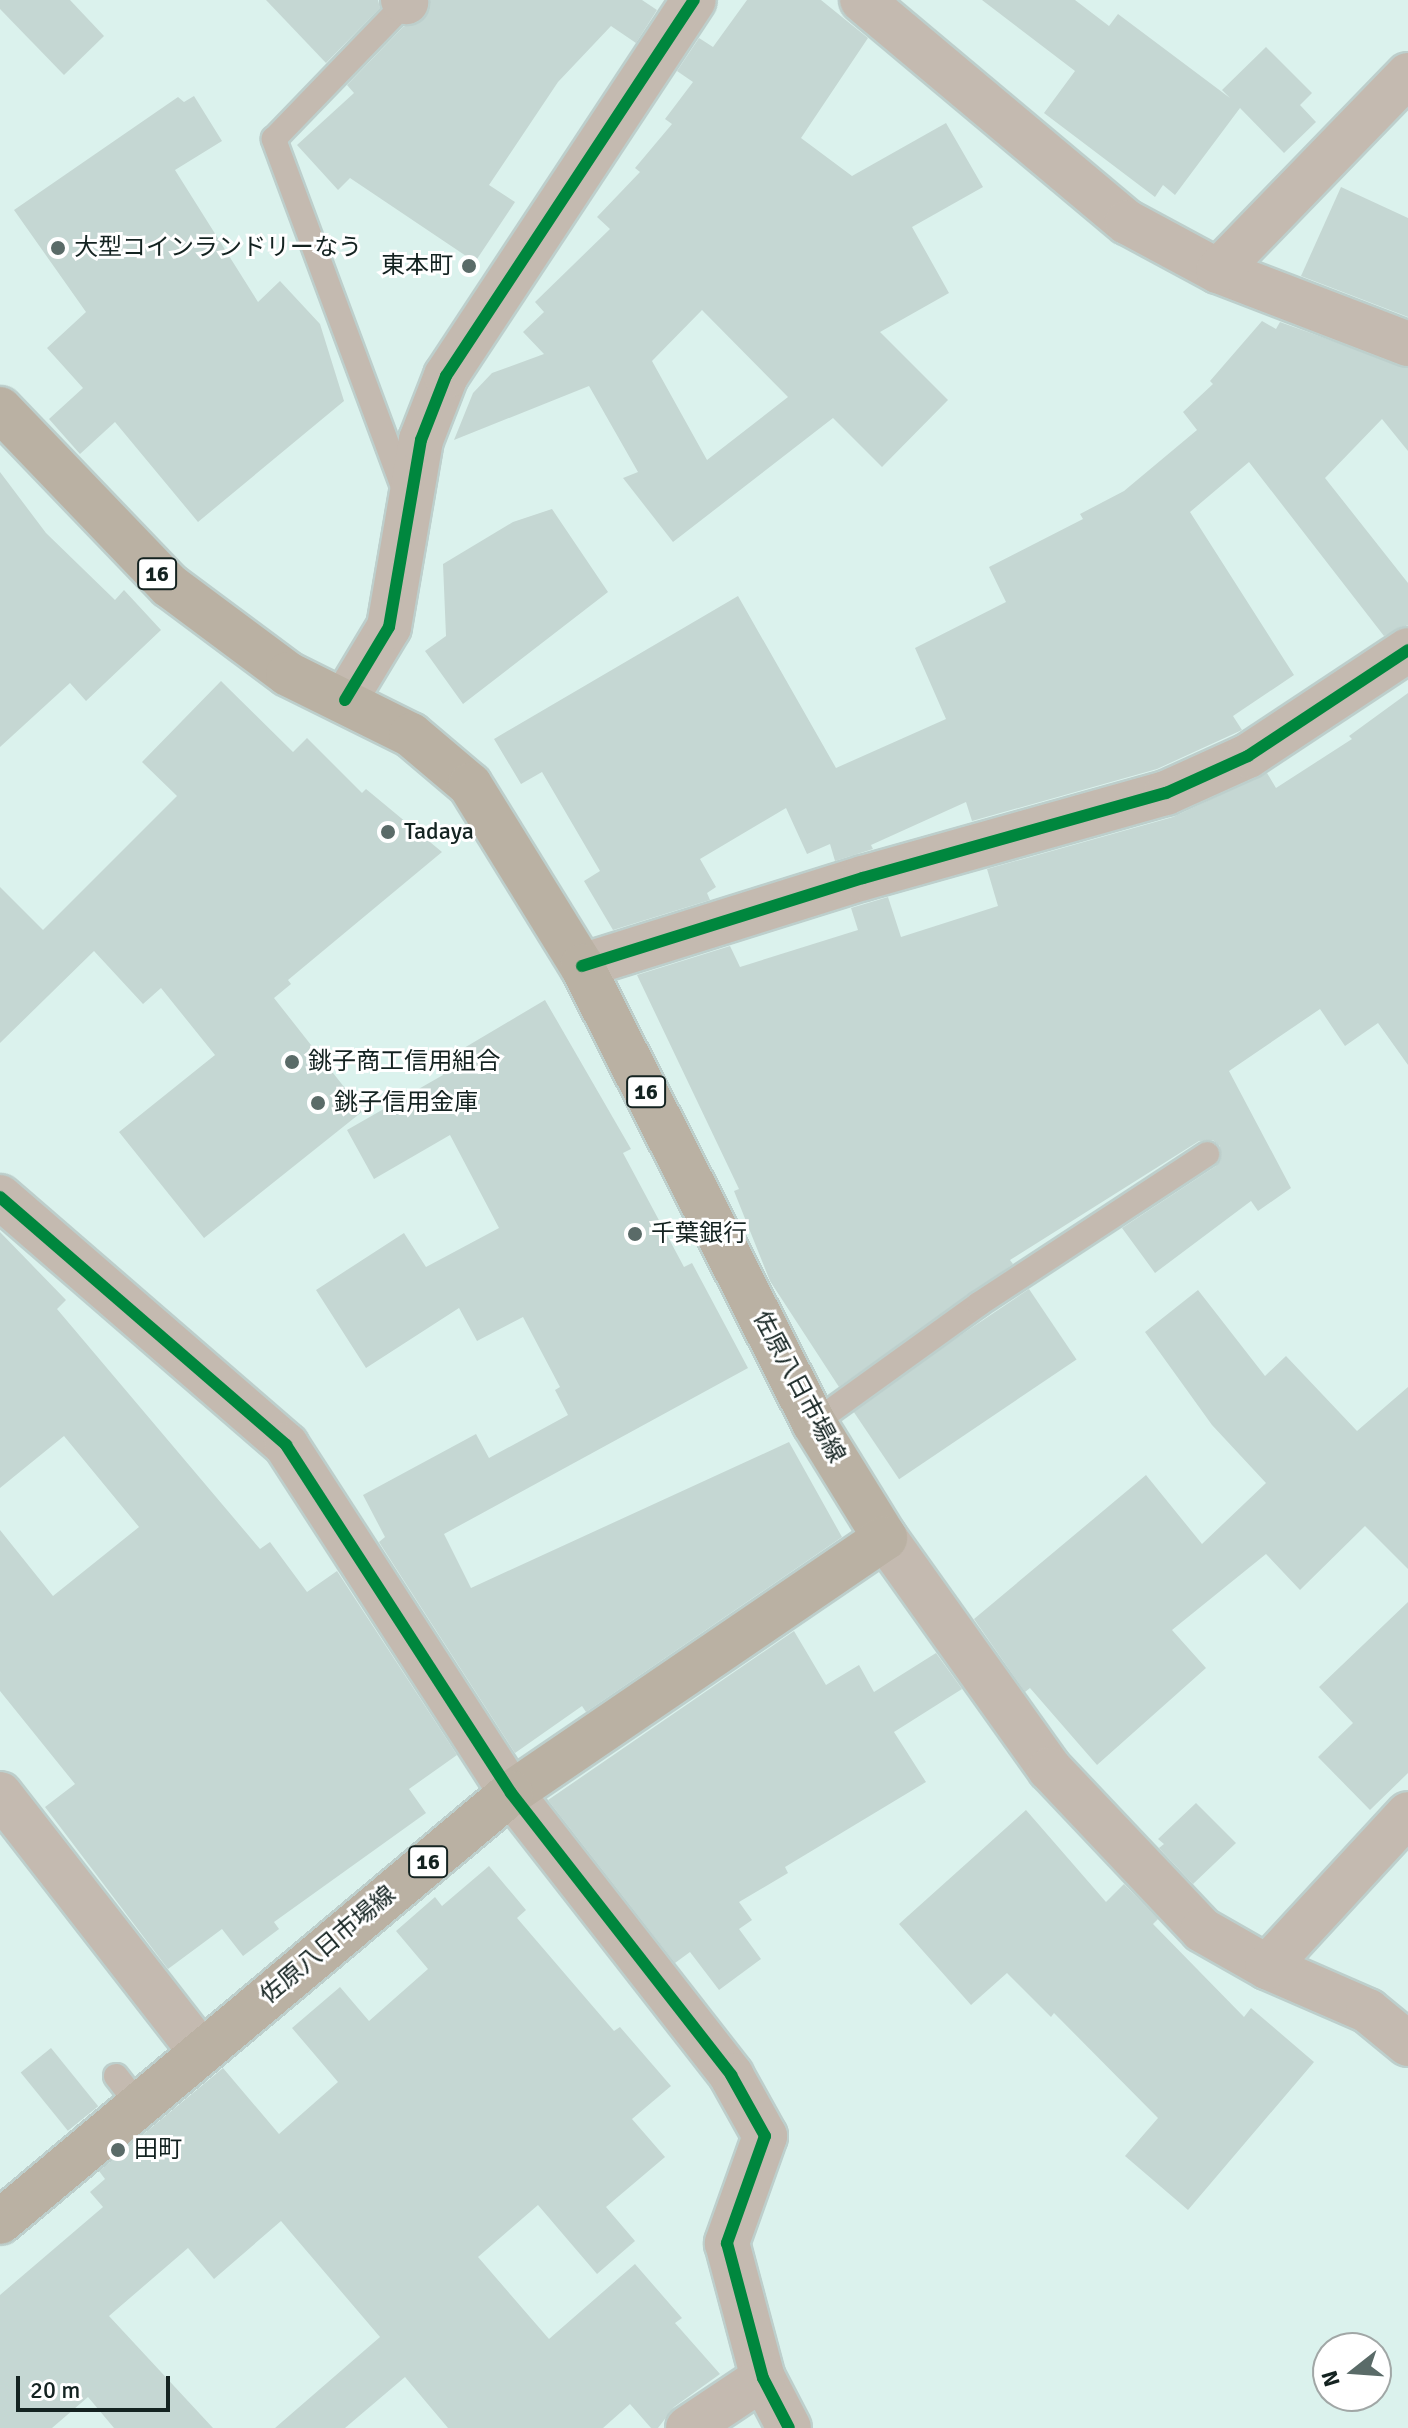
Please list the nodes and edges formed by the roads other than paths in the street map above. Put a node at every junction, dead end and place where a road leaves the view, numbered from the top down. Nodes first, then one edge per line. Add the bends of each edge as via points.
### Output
1 (694, 0) edge
2 (862, 0) edge
3 (405, 1) edge
4 (1408, 75) edge
5 (1218, 271) junction
6 (1408, 344) edge
7 (0, 409) edge
8 (410, 506) junction
9 (1408, 650) edge
10 (345, 700) junction
11 (582, 966) junction
12 (1207, 1154) dead end
13 (0, 1197) edge
14 (814, 1423) junction
15 (885, 1538) junction
16 (511, 1793) junction
17 (0, 1794) edge
18 (1408, 1814) edge
19 (1267, 1967) junction
20 (1408, 2044) edge
21 (200, 2051) junction
22 (0, 2222) edge
23 (763, 2378) junction
24 (688, 2428) edge
25 (789, 2428) edge

1 - 8 street via 446,376 421,440
2 - 5 street via 1127,222
3 - 8 lane via 274,139
4 - 5 street
5 - 6 street
7 - 10 main road, 佐原八日市場線 / 16 via 170,586 288,674
8 - 10 street via 389,627
9 - 11 street via 1248,756 1166,793 863,878
10 - 11 main road, 佐原八日市場線 / 16 via 411,735 470,785
11 - 14 main road, 佐原八日市場線 / 16
12 - 14 lane via 979,1304
13 - 16 street via 286,1445
14 - 15 main road, 佐原八日市場線 / 16
15 - 16 main road, 佐原八日市場線 / 16
15 - 19 street via 1050,1769 1202,1930
16 - 21 main road, 佐原八日市場線 / 16
16 - 23 street via 731,2075 765,2136 727,2243
17 - 21 street
18 - 19 street
19 - 20 street via 1368,2011
21 - 22 main road, 佐原八日市場線 / 16 via 127,2090
23 - 24 street
23 - 25 street

